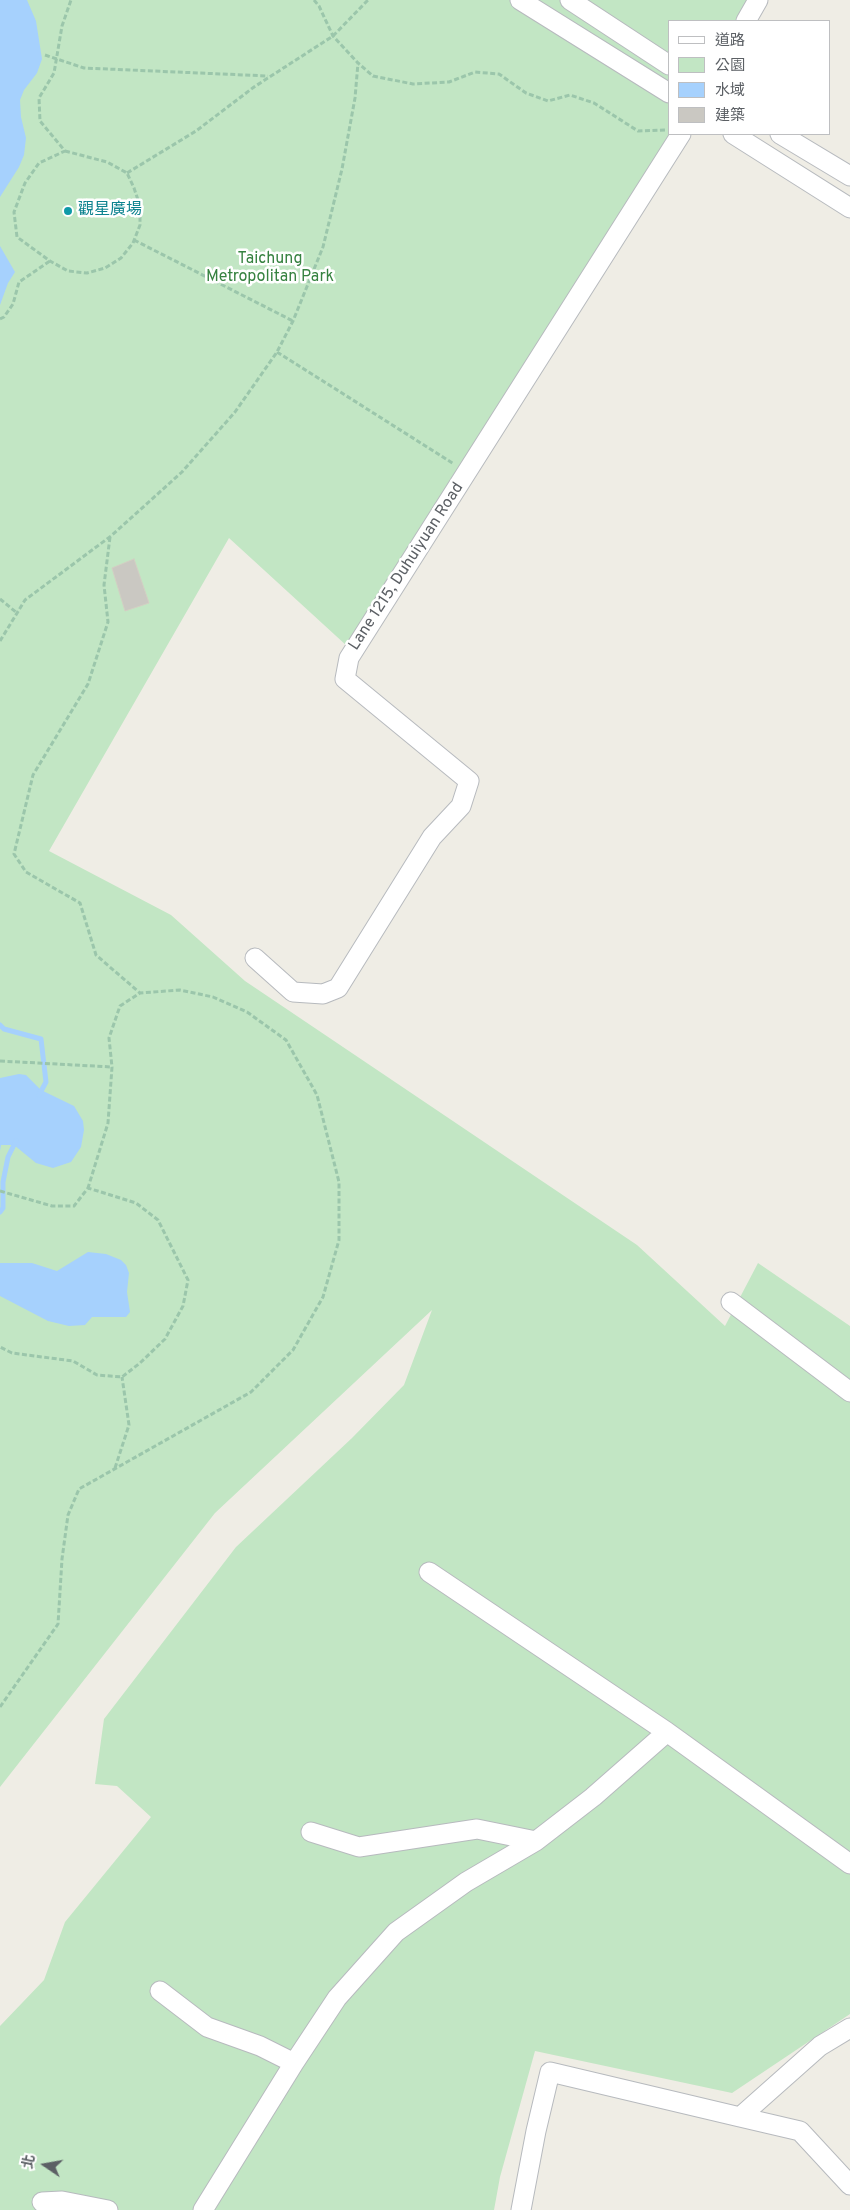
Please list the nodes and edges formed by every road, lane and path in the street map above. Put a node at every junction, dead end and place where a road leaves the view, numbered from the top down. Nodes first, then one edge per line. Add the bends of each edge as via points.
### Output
1 (71, 0) edge
2 (314, 0) edge
3 (368, 0) edge
4 (520, 0) edge
5 (570, 0) edge
6 (758, 0) edge
7 (545, 6) edge
8 (747, 20) edge
9 (333, 36) junction
10 (45, 55) dead end
11 (57, 58) junction
12 (358, 63) junction
13 (668, 64) edge
14 (269, 76) junction
15 (668, 92) edge
16 (668, 129) edge
17 (680, 135) edge
18 (735, 135) edge
19 (782, 135) edge
20 (64, 151) junction
21 (127, 174) junction
22 (850, 176) edge
23 (850, 208) edge
24 (134, 240) junction
25 (50, 261) junction
26 (0, 319) edge
27 (293, 321) junction
28 (277, 352) junction
29 (468, 473) junction
30 (111, 536) junction
31 (0, 599) edge
32 (17, 613) junction
33 (0, 641) edge
34 (255, 958) dead end
35 (140, 992) junction
36 (0, 1061) edge
37 (112, 1067) junction
38 (88, 1188) junction
39 (0, 1191) edge
40 (731, 1302) dead end
41 (0, 1347) edge
42 (122, 1377) junction
43 (850, 1392) edge
44 (115, 1468) junction
45 (429, 1572) dead end
46 (0, 1707) edge
47 (667, 1732) junction
48 (311, 1832) dead end
49 (536, 1841) junction
50 (850, 1864) edge
51 (160, 1991) dead end
52 (850, 2028) edge
53 (294, 2062) junction
54 (740, 2117) junction
55 (850, 2185) edge
56 (42, 2202) dead end
57 (108, 2210) edge
58 (203, 2210) edge
59 (521, 2210) edge

1 - 11 path via 62,26
2 - 9 path
3 - 9 path
4 - 7 street
5 - 13 street
6 - 8 street
7 - 15 street
9 - 12 path
9 - 14 path
10 - 11 path
11 - 14 path via 84,68
11 - 20 path via 54,74 39,98 40,121
12 - 16 path via 373,76 413,84 449,82 475,72 499,74 526,93 548,101 570,95 594,103 638,131
12 - 27 path via 342,169 323,248
14 - 21 path via 196,131
17 - 29 street, Lane 1215, Duhuiyuan Road
18 - 23 street
19 - 22 street
20 - 21 path via 107,162
20 - 25 path via 39,163 24,183 14,212 17,237
21 - 24 path via 140,206 140,225
24 - 25 path via 121,258 105,268 87,273 68,271
24 - 27 path
25 - 26 path via 19,282 13,304
27 - 28 path
28 - 29 path
28 - 30 path via 235,412 182,472
29 - 34 street, Lane 1215, Duhuiyuan Road via 349,658 345,679 469,781 461,806 432,838 338,988 323,994 293,992
30 - 32 path via 25,600
30 - 35 path via 104,584 108,622 88,684 33,775 14,854 26,872 80,903 96,956
31 - 32 path
32 - 33 path
35 - 37 path via 120,1006 109,1038
35 - 44 path via 180,990 213,997 247,1012 286,1040 316,1095 339,1182 339,1240 323,1297 293,1350 251,1392
36 - 37 path
37 - 38 path via 108,1123
38 - 39 path via 74,1206 52,1206
38 - 42 path via 136,1203 158,1220 188,1280 183,1306 165,1339
40 - 43 street
41 - 42 path via 12,1353 73,1361 97,1375
42 - 44 path via 129,1425
44 - 46 path via 79,1489 68,1515 58,1624
45 - 47 street
47 - 49 street via 593,1797
47 - 50 street
48 - 49 street via 359,1847 477,1829
49 - 53 street via 466,1882 396,1932 337,1998
51 - 53 street via 207,2027
52 - 54 street via 820,2046
53 - 58 street
54 - 55 street via 800,2131
54 - 59 street via 550,2072
56 - 57 street via 62,2201

